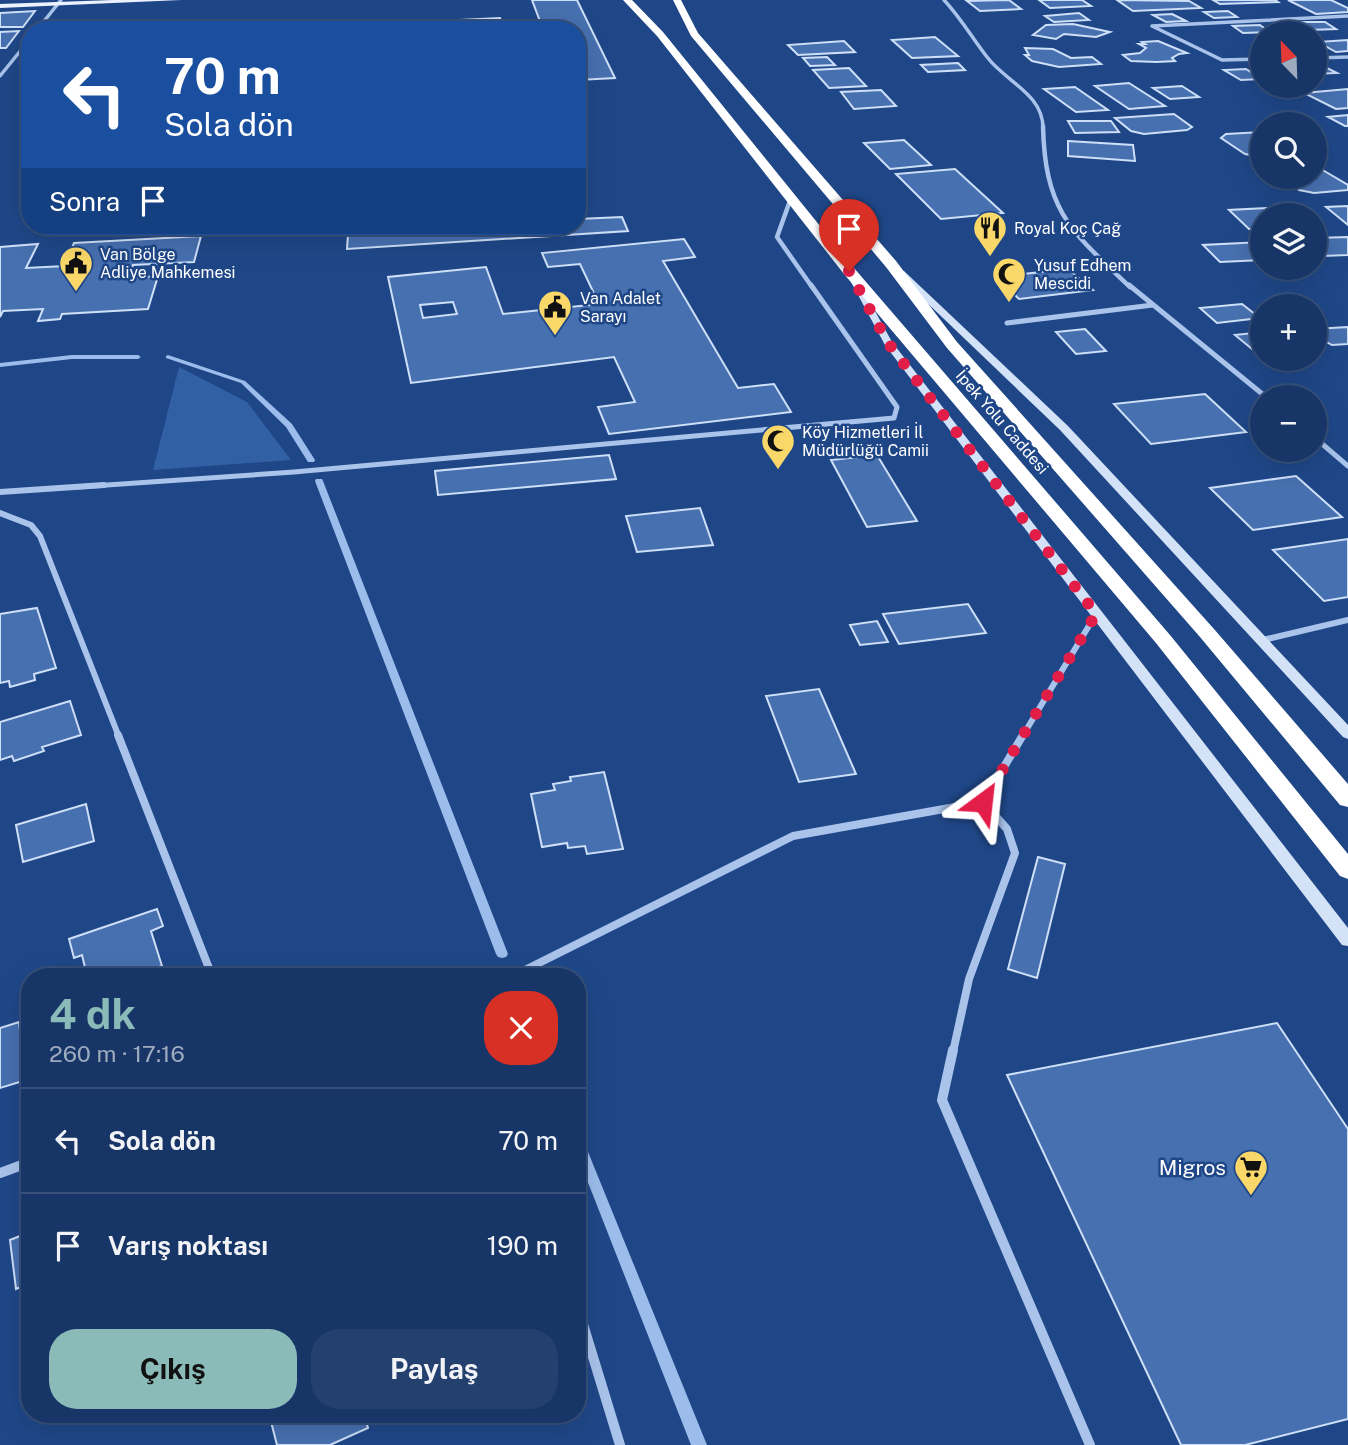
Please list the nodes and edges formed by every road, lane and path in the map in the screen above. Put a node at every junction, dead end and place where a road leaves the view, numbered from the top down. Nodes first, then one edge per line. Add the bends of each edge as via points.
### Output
1 (29, 0) edge
2 (177, 0) edge
3 (627, 0) edge
4 (677, 0) edge
5 (944, 0) edge
6 (59, 2) edge
7 (0, 4) edge
8 (1348, 16) edge
9 (44, 21) edge
10 (21, 50) edge
11 (1348, 57) edge
12 (1327, 58) edge
13 (1250, 59) edge
14 (1222, 60) junction
15 (1226, 68) dead end
16 (0, 76) edge
17 (791, 198) junction
18 (891, 264) junction
19 (849, 271) junction
20 (1154, 304) junction
21 (1007, 323) dead end
22 (1252, 385) edge
23 (1327, 448) edge
24 (1348, 455) edge
25 (1338, 457) junction
26 (1348, 466) edge
27 (0, 492) edge
28 (0, 513) edge
29 (1096, 614) junction
30 (1348, 620) edge
31 (1263, 640) junction
32 (1348, 734) edge
33 (1348, 799) edge
34 (983, 802) junction
35 (1348, 870) edge
36 (1348, 940) edge
37 (209, 968) edge
38 (529, 968) edge
39 (21, 1165) edge
40 (0, 1173) edge
41 (586, 1334) edge
42 (620, 1445) edge
43 (1090, 1445) edge

1 - 7 main road
2 - 6 main road
3 - 17 highway, İpek Yolu Caddesi via 660,34
4 - 18 highway, İpek Yolu Caddesi via 694,34
5 - 20 street via 988,59 1029,95 1043,114 1044,163 1057,205 1075,235
6 - 7 main road
6 - 9 street
8 - 14 street via 1152,26
10 - 16 street
11 - 12 street
13 - 14 street
14 - 15 street
17 - 19 highway, İpek Yolu Caddesi
17 - 27 street via 777,237 897,407 894,418 294,472
18 - 31 street via 1064,428
18 - 33 highway, İpek Yolu Caddesi via 952,345
19 - 29 street via 888,343
19 - 35 highway, İpek Yolu Caddesi via 1163,639
20 - 21 street
20 - 22 street
23 - 25 street
24 - 25 street
25 - 26 street
28 - 37 street via 32,525 40,536
29 - 34 street
29 - 36 street
30 - 31 street
31 - 32 street
34 - 38 street via 793,836
34 - 43 street via 1007,829 1015,853 969,979 942,1101
39 - 40 street
41 - 42 street

